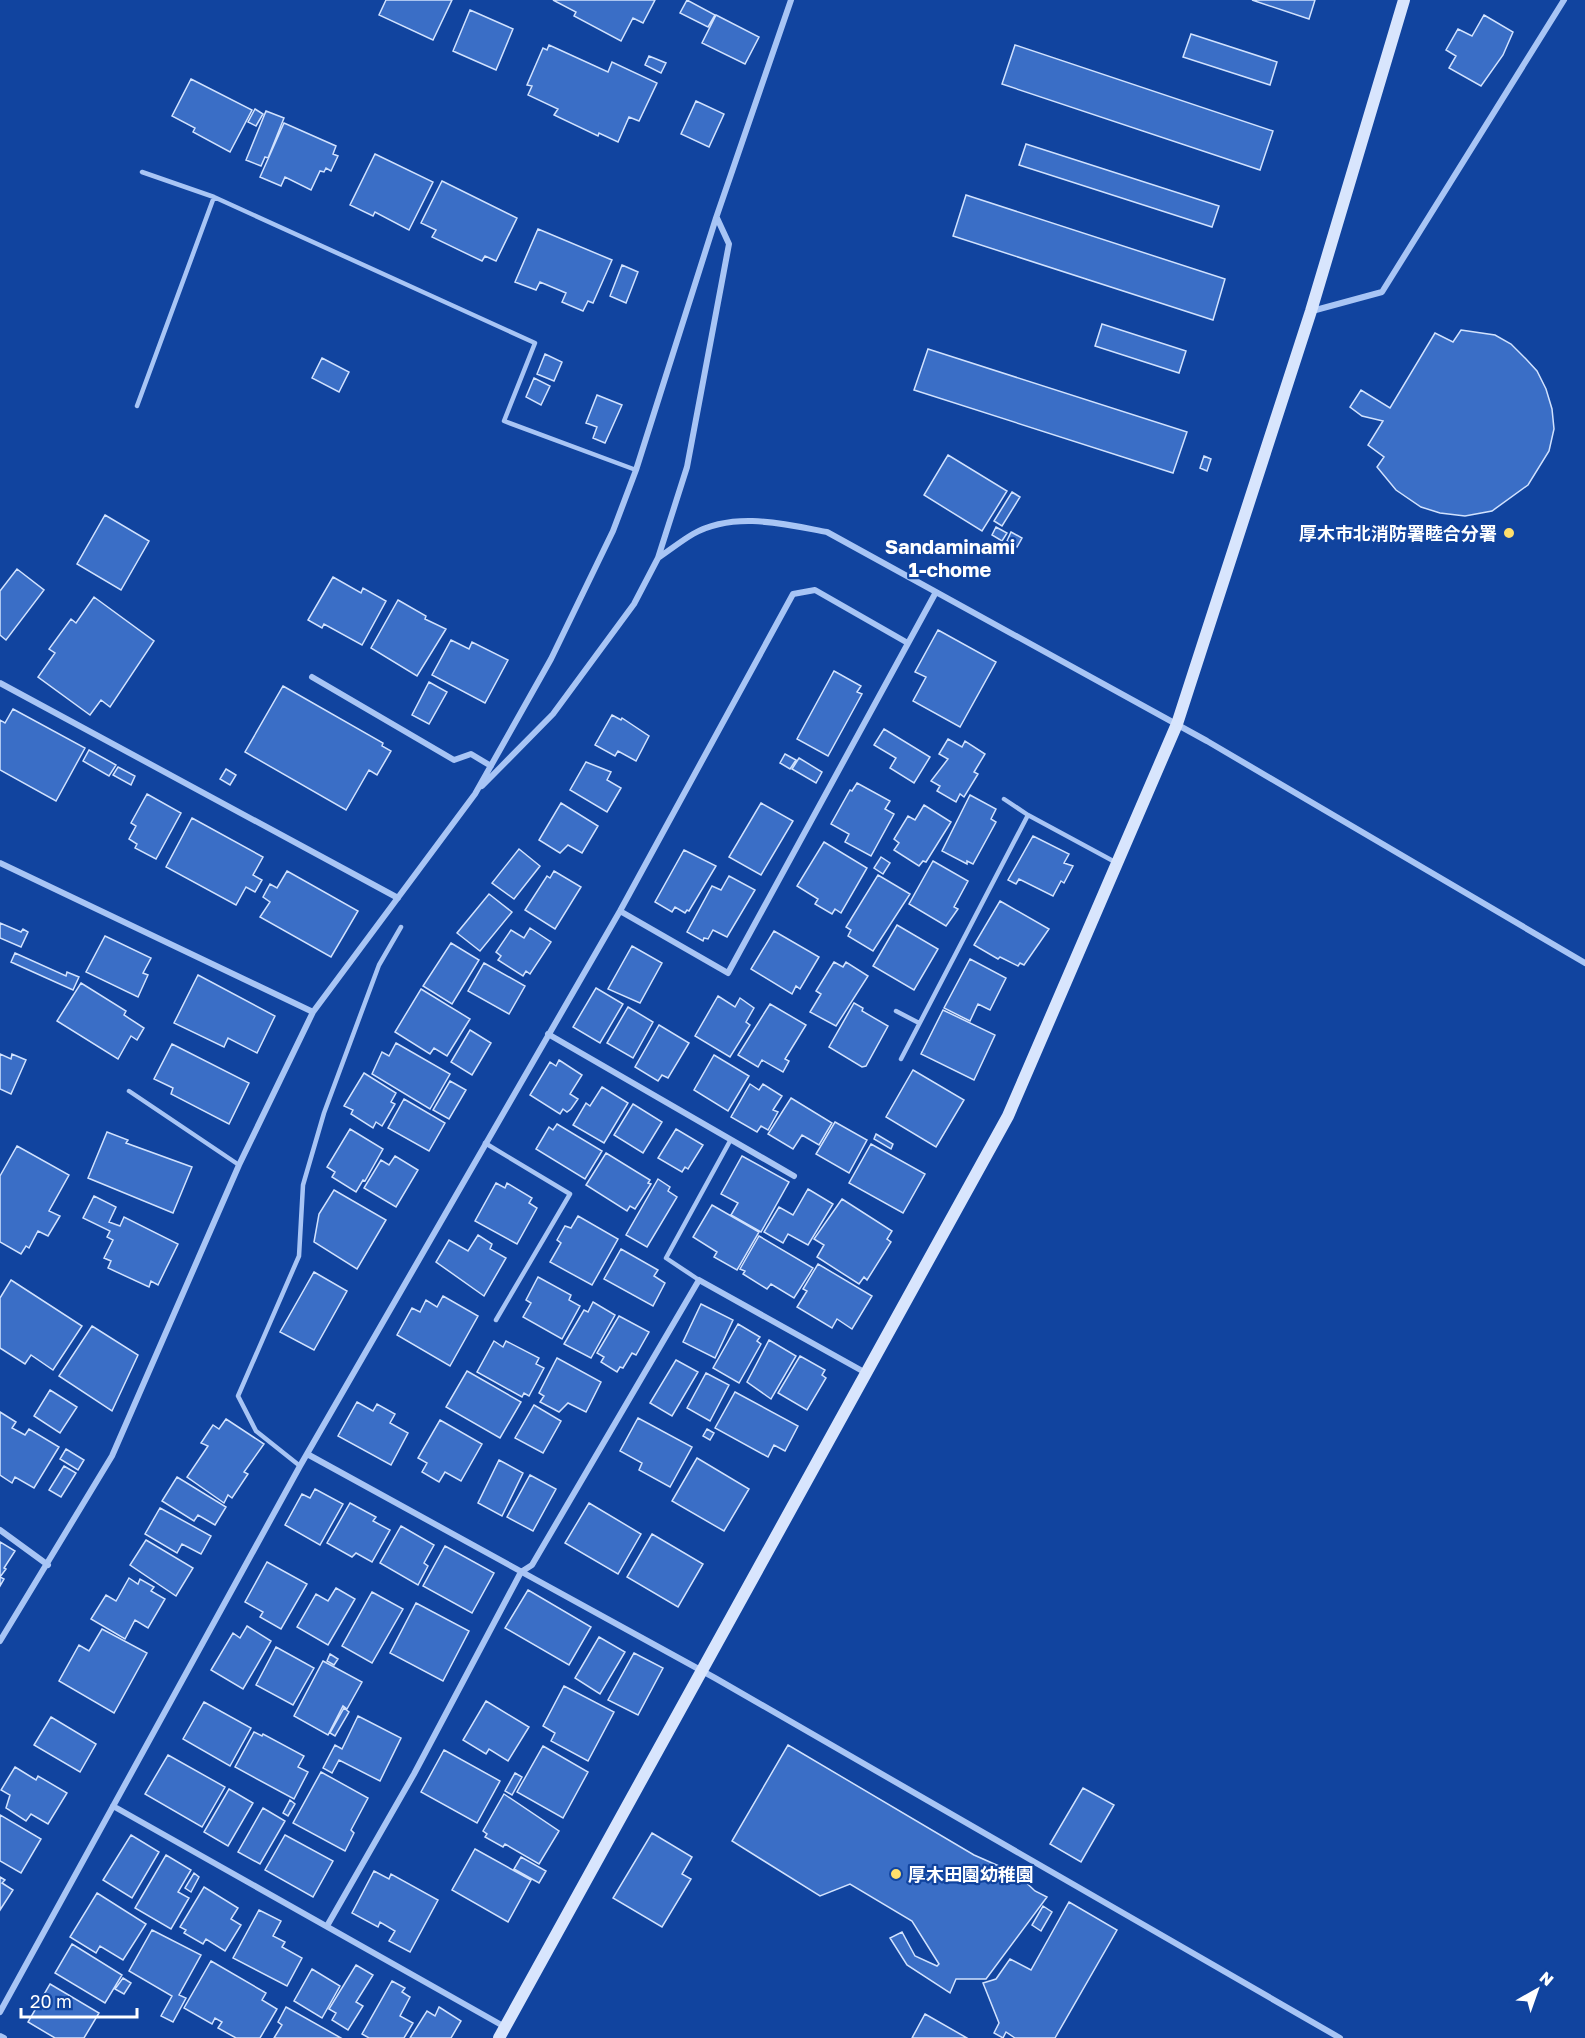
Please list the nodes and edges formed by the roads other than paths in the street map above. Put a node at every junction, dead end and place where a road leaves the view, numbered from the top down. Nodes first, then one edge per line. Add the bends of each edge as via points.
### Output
1 (791, 0) edge
2 (1404, 0) edge
3 (1564, 0) edge
4 (142, 172) dead end
5 (214, 197) junction
6 (716, 218) junction
7 (1311, 311) junction
8 (137, 406) dead end
9 (636, 470) junction
10 (658, 558) junction
11 (936, 592) junction
12 (906, 642) junction
13 (312, 676) dead end
14 (0, 683) edge
15 (1177, 724) junction
16 (490, 766) junction
17 (475, 794) junction
18 (1004, 799) dead end
19 (1028, 815) junction
20 (1115, 862) junction
21 (0, 863) edge
22 (398, 898) junction
23 (620, 911) junction
24 (401, 927) dead end
25 (1585, 963) edge
26 (896, 1011) dead end
27 (313, 1012) junction
28 (919, 1023) junction
29 (548, 1034) junction
30 (901, 1059) dead end
31 (129, 1092) dead end
32 (730, 1141) junction
33 (485, 1143) junction
34 (239, 1165) junction
35 (794, 1176) dead end
36 (699, 1280) junction
37 (496, 1320) dead end
38 (867, 1374) junction
39 (309, 1455) junction
40 (300, 1466) junction
41 (0, 1530) edge
42 (48, 1565) junction
43 (521, 1572) junction
44 (0, 1641) edge
45 (702, 1674) junction
46 (113, 1806) junction
47 (327, 1926) junction
48 (0, 2012) edge
49 (502, 2033) edge
50 (0, 2036) edge
51 (4, 2038) edge
52 (1340, 2038) edge

1 - 6 street
2 - 7 street
3 - 7 street via 1382,292
4 - 5 lane
5 - 8 lane
5 - 9 lane via 535,343 504,421
6 - 9 street
6 - 10 street via 729,244 687,467
7 - 15 street
9 - 16 street via 613,531 550,659
10 - 11 street via 695,533 723,523 768,521 827,532
10 - 17 street via 634,604 553,714
11 - 12 street
11 - 15 street
12 - 23 street via 815,590 794,594
12 - 23 street via 728,973
13 - 16 street via 454,760 471,754
14 - 22 street
15 - 20 street
15 - 25 street
16 - 17 street
17 - 22 street
18 - 19 lane
19 - 20 lane
19 - 28 lane
20 - 38 street via 1008,1116
21 - 27 street
22 - 27 street
23 - 29 street
24 - 40 lane via 379,966 324,1113 303,1185 299,1256 238,1396 256,1431
26 - 28 lane
27 - 34 street
28 - 30 lane
29 - 32 street
29 - 33 street
31 - 34 lane
32 - 35 street
32 - 36 lane via 666,1258
33 - 37 lane via 570,1194
33 - 39 street
34 - 42 street via 112,1456
36 - 38 street
36 - 43 street via 532,1565
38 - 45 street
39 - 40 street
39 - 43 street
40 - 46 street
41 - 42 street
42 - 44 street
43 - 45 street
43 - 47 street via 414,1774
45 - 49 street
45 - 52 street
46 - 47 street
46 - 48 street
47 - 49 street
50 - 51 street

